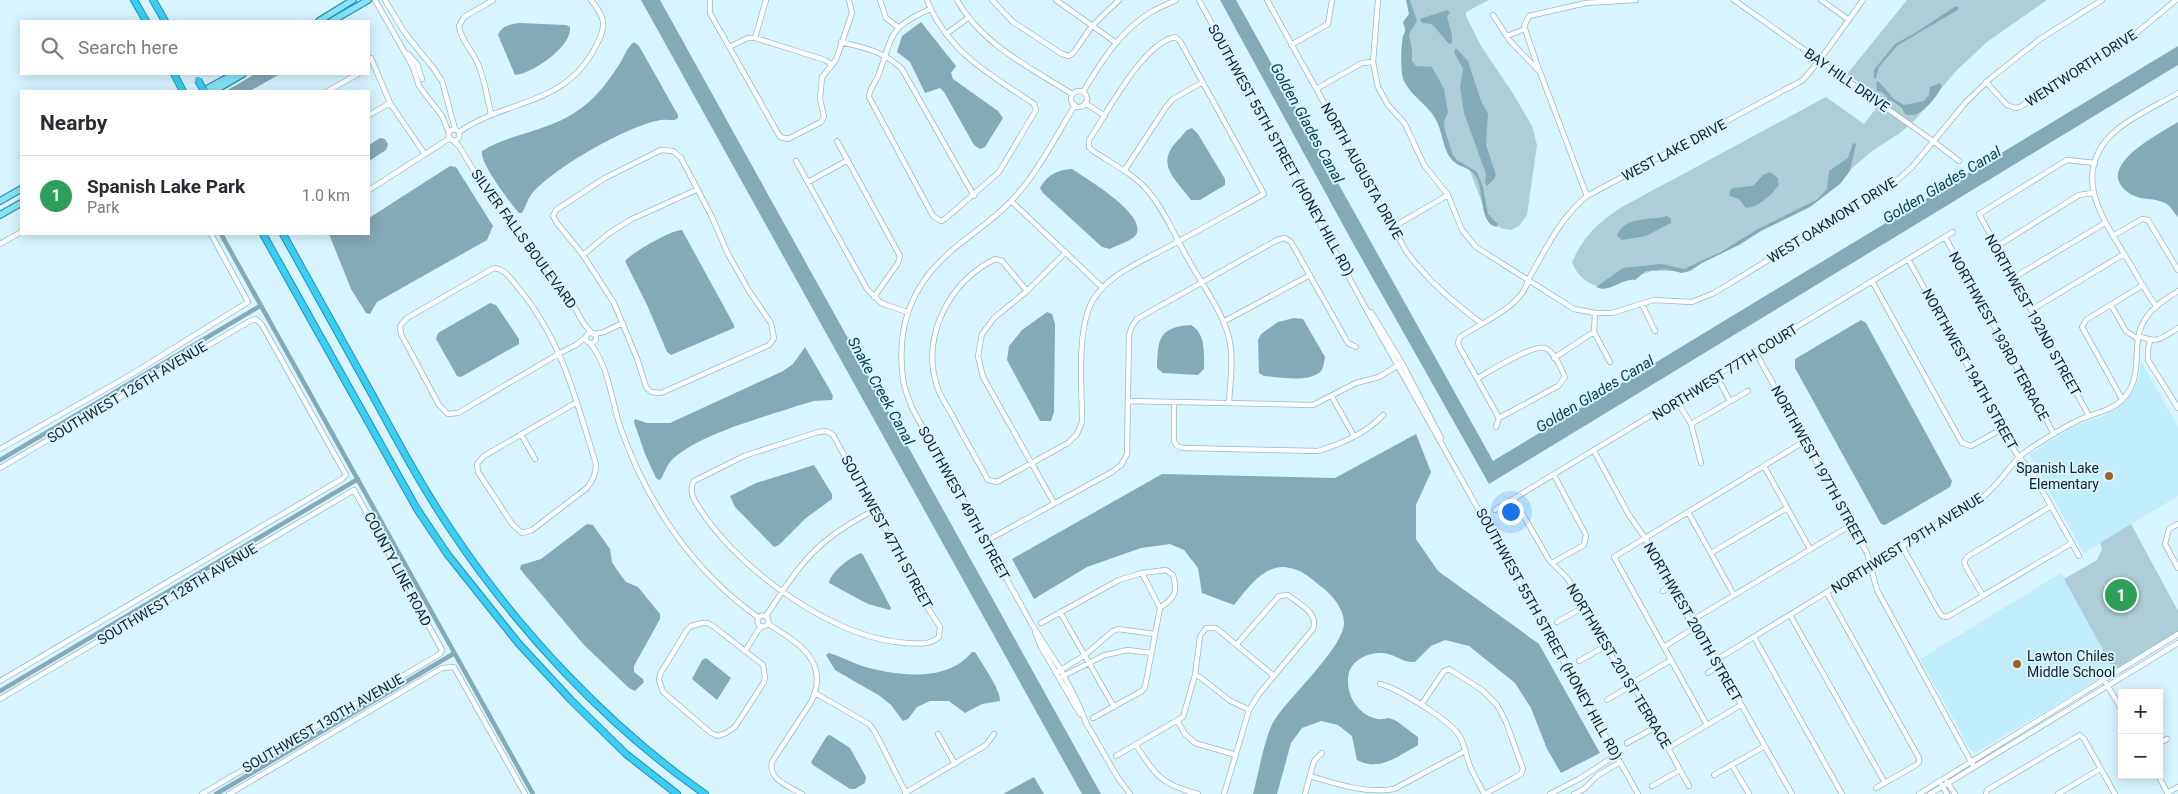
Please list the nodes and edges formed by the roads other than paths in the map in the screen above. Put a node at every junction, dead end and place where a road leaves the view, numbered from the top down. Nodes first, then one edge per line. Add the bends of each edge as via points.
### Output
1 (134, 0) edge
2 (153, 0) edge
3 (354, 0) edge
4 (368, 0) edge
5 (375, 0) edge
6 (386, 0) edge
7 (493, 0) edge
8 (591, 0) edge
9 (710, 0) edge
10 (766, 0) edge
11 (849, 0) edge
12 (880, 0) edge
13 (927, 0) edge
14 (958, 0) edge
15 (992, 0) edge
16 (1056, 0) edge
17 (1119, 0) edge
18 (1176, 0) edge
19 (1199, 0) edge
20 (1267, 0) edge
21 (1332, 0) edge
22 (1378, 0) edge
23 (1636, 0) edge
24 (1734, 0) edge
25 (1821, 0) edge
26 (1863, 0) edge
27 (2102, 0) edge
28 (2176, 0) edge
29 (1168, 2) edge
30 (930, 9) junction
31 (1493, 15) dead end
32 (968, 18) junction
33 (145, 20) edge
34 (164, 20) edge
35 (320, 20) edge
36 (334, 20) edge
37 (1849, 20) junction
38 (1092, 26) junction
39 (898, 27) junction
40 (1525, 30) junction
41 (946, 34) junction
42 (1507, 36) junction
43 (755, 38) junction
44 (841, 42) junction
45 (1114, 42) junction
46 (1291, 45) junction
47 (403, 47) junction
48 (729, 48) junction
49 (884, 54) junction
50 (371, 58) dead end
51 (1820, 61) junction
52 (1373, 62) junction
53 (374, 64) junction
54 (831, 64) junction
55 (370, 67) edge
56 (1540, 72) junction
57 (175, 75) edge
58 (232, 75) edge
59 (241, 75) edge
60 (356, 75) edge
61 (196, 77) edge
62 (1203, 82) junction
63 (1986, 82) junction
64 (183, 90) edge
65 (202, 90) edge
66 (205, 90) edge
67 (216, 90) edge
68 (330, 90) edge
69 (424, 90) junction
70 (1316, 90) junction
71 (1083, 92) junction
72 (2178, 92) edge
73 (1072, 94) junction
74 (390, 103) junction
75 (1085, 103) junction
76 (1075, 105) junction
77 (370, 114) edge
78 (490, 114) junction
79 (1105, 116) junction
80 (458, 132) junction
81 (450, 137) junction
82 (837, 141) dead end
83 (1934, 141) junction
84 (424, 153) junction
85 (464, 154) junction
86 (848, 160) junction
87 (796, 161) dead end
88 (1959, 161) dead end
89 (2095, 163) junction
90 (1124, 171) junction
91 (808, 182) junction
92 (370, 189) edge
93 (20, 190) edge
94 (696, 190) junction
95 (2093, 193) junction
96 (1448, 195) junction
97 (974, 196) junction
98 (1588, 196) junction
99 (0, 201) edge
100 (1011, 202) junction
101 (20, 204) edge
102 (0, 215) edge
103 (2105, 223) junction
104 (1393, 227) junction
105 (1953, 232) dead end
106 (20, 233) edge
107 (212, 235) edge
108 (264, 235) edge
109 (284, 235) edge
110 (2113, 236) junction
111 (1944, 237) junction
112 (1178, 242) junction
113 (0, 244) edge
114 (1996, 247) junction
115 (1066, 252) junction
116 (2124, 254) junction
117 (583, 255) junction
118 (1908, 260) junction
119 (2176, 261) edge
120 (2178, 270) edge
121 (1310, 275) junction
122 (2013, 278) junction
123 (1528, 280) junction
124 (1872, 281) junction
125 (1201, 282) junction
126 (2143, 285) junction
127 (1103, 288) junction
128 (1027, 291) junction
129 (2178, 291) edge
130 (874, 297) junction
131 (1642, 304) junction
132 (2111, 305) junction
133 (2156, 306) junction
134 (2031, 310) junction
135 (907, 312) junction
136 (1595, 313) junction
137 (1223, 322) junction
138 (623, 323) junction
139 (1481, 323) junction
140 (2178, 328) edge
141 (1655, 331) dead end
142 (1594, 332) junction
143 (2139, 337) junction
144 (591, 338) junction
145 (2150, 341) junction
146 (1356, 348) dead end
147 (560, 353) junction
148 (1756, 353) junction
149 (1554, 358) junction
150 (1610, 362) dead end
151 (1400, 365) junction
152 (1717, 377) junction
153 (1478, 378) junction
154 (1748, 391) dead end
155 (1332, 397) junction
156 (2122, 399) junction
157 (1128, 401) junction
158 (1677, 401) junction
159 (1730, 401) junction
160 (577, 402) junction
161 (1174, 402) junction
162 (1230, 403) junction
163 (2178, 408) edge
164 (1383, 415) dead end
165 (2089, 416) junction
166 (1499, 418) junction
167 (1691, 424) junction
168 (1496, 428) dead end
169 (2002, 429) junction
170 (521, 434) junction
171 (2054, 434) junction
172 (1354, 436) junction
173 (1805, 442) junction
174 (0, 449) edge
175 (1594, 451) junction
176 (2020, 457) junction
177 (535, 459) dead end
178 (1701, 463) dead end
179 (1031, 464) junction
180 (1764, 466) junction
181 (0, 468) edge
182 (346, 475) joint
183 (1554, 475) junction
184 (354, 490) joint
185 (1514, 499) junction
186 (1054, 504) junction
187 (2051, 506) junction
188 (1787, 508) junction
189 (874, 510) junction
190 (1495, 510) dead end
191 (1688, 512) junction
192 (2178, 524) edge
193 (1851, 525) junction
194 (1645, 538) junction
195 (986, 541) junction
196 (2072, 543) junction
197 (1902, 546) junction
198 (1810, 549) junction
199 (1711, 554) junction
200 (2079, 556) dead end
201 (1552, 564) junction
202 (1871, 565) junction
203 (2178, 568) edge
204 (1142, 573) junction
205 (1672, 586) junction
206 (783, 591) junction
207 (1663, 591) dead end
208 (1827, 593) junction
209 (1734, 595) junction
210 (1983, 596) junction
211 (1584, 607) junction
212 (1160, 608) junction
213 (1060, 612) junction
214 (1790, 615) junction
215 (766, 616) junction
216 (759, 618) junction
217 (1691, 621) junction
218 (1557, 622) dead end
219 (1041, 623) dead end
220 (768, 624) junction
221 (761, 626) junction
222 (1694, 628) junction
223 (1154, 634) junction
224 (2178, 634) edge
225 (1754, 637) junction
226 (2178, 639) edge
227 (1237, 644) junction
228 (2176, 644) edge
229 (1606, 646) junction
230 (1664, 647) junction
231 (442, 650) joint
232 (745, 651) junction
233 (1151, 653) junction
234 (1085, 655) junction
235 (1672, 660) junction
236 (1716, 660) junction
237 (1579, 661) dead end
238 (1089, 663) junction
239 (1058, 671) junction
240 (1708, 673) dead end
241 (1195, 675) junction
242 (1274, 676) junction
243 (1061, 677) junction
244 (2104, 680) junction
245 (0, 681) edge
246 (1632, 683) junction
247 (1380, 684) dead end
248 (2107, 685) junction
249 (816, 693) junction
250 (0, 699) edge
251 (1607, 700) dead end
252 (2118, 703) edge
253 (1421, 705) junction
254 (1741, 705) junction
255 (1114, 706) junction
256 (1249, 710) junction
257 (1093, 718) dead end
258 (1178, 722) junction
259 (1707, 725) junction
260 (1656, 727) junction
261 (938, 734) dead end
262 (994, 734) dead end
263 (2167, 739) dead end
264 (2163, 741) edge
265 (1627, 743) dead end
266 (1136, 745) junction
267 (1765, 746) junction
268 (1668, 748) junction
269 (1464, 751) junction
270 (1322, 752) dead end
271 (1236, 755) junction
272 (1616, 755) junction
273 (1116, 756) dead end
274 (1971, 761) junction
275 (1620, 762) junction
276 (955, 764) junction
277 (1732, 765) junction
278 (1974, 766) junction
279 (2100, 769) junction
280 (1680, 770) junction
281 (1310, 776) junction
282 (1714, 776) dead end
283 (1942, 779) junction
284 (2160, 779) edge
285 (1885, 783) junction
286 (1948, 783) junction
287 (1652, 786) dead end
288 (1689, 786) dead end
289 (1942, 787) junction
290 (2178, 787) edge
291 (1176, 788) junction
292 (1876, 788) dead end
293 (1387, 792) edge
294 (1381, 793) edge
295 (202, 794) edge
296 (229, 794) edge
297 (525, 794) edge
298 (677, 794) edge
299 (704, 794) edge
300 (802, 794) edge
301 (905, 794) edge
302 (1130, 794) edge
303 (1173, 794) edge
304 (1198, 794) edge
305 (1224, 794) edge
306 (1305, 794) edge
307 (1485, 794) edge
308 (1550, 794) edge
309 (1574, 794) edge
310 (1638, 794) edge
311 (1749, 794) edge
312 (1792, 794) edge
313 (1842, 794) edge
314 (1919, 794) edge
315 (1930, 794) edge
316 (1947, 794) edge
317 (1955, 794) edge
318 (1986, 794) edge
319 (2058, 794) edge
320 (2115, 794) edge
321 (2168, 794) edge

1 - 33 highway
2 - 34 highway
3 - 35 main road
4 - 36 main road
5 - 47 street, SILVER FALLS BOULEVARD
6 - 80 street, SILVER FALLS BOULEVARD via 404,33 442,81
7 - 78 street via 464,17 460,26 483,77
8 - 78 street via 605,26 594,51 580,70 567,82 533,102
9 - 48 street via 710,13
10 - 43 street
11 - 44 street via 852,13
12 - 39 street via 886,18
13 - 30 street
14 - 32 street
15 - 38 street via 1012,22 1069,56
16 - 38 street
17 - 38 street
18 - 29 street
19 - 151 street, SOUTHWEST 55TH STREET (HONEY HILL RD)
20 - 46 street, NORTH AUGUSTA DRIVE
21 - 46 street via 1328,24
22 - 52 street, WEST OAKMONT DRIVE
23 - 40 street via 1586,3 1529,16
24 - 51 street, BAY HILL DRIVE
25 - 37 street
26 - 37 street, WEST LAKE DRIVE
27 - 63 street, WEST OAKMONT DRIVE via 2032,44
28 - 63 street, WENTWORTH DRIVE via 2128,40 2020,107 2007,105
29 - 45 street
30 - 39 street
30 - 41 street
31 - 42 street
32 - 41 street
32 - 73 street via 993,42
37 - 51 street, WEST LAKE DRIVE
38 - 45 street
39 - 49 street
40 - 42 street
40 - 56 street
41 - 97 street via 982,71 1036,107 1036,114 999,172
42 - 56 street
43 - 48 street via 748,38
43 - 54 street
44 - 49 street
44 - 54 street via 836,60
45 - 71 street
46 - 70 street, NORTH AUGUSTA DRIVE
47 - 69 street, SILVER FALLS BOULEVARD via 419,86
47 - 69 street, SILVER FALLS BOULEVARD via 417,64
48 - 54 street via 783,139 821,122 824,117 820,87 822,77
49 - 97 street via 902,69
49 - 97 street via 868,97 933,216 941,221
50 - 53 street
51 - 83 street, BAY HILL DRIVE
51 - 98 street, WEST LAKE DRIVE via 1803,80 1790,88
52 - 70 street via 1362,63
52 - 96 street, WEST OAKMONT DRIVE via 1378,87 1388,105 1405,124 1424,165
53 - 55 street
53 - 74 street
56 - 98 street
57 - 64 highway
58 - 66 main road
59 - 67 main road
60 - 68 street
61 - 65 highway, bridge
62 - 79 street via 1180,40 1167,38 1141,60
62 - 90 street via 1169,103
62 - 112 street via 1264,194
63 - 83 street, WEST OAKMONT DRIVE
69 - 81 street, SILVER FALLS BOULEVARD via 447,124
70 - 104 street, NORTH AUGUSTA DRIVE
71 - 73 street
71 - 75 street
72 - 89 street via 2111,135
73 - 76 street
74 - 77 street
74 - 84 street
75 - 76 street
75 - 79 street
76 - 100 street, SOUTHWEST 49TH STREET via 1024,187
78 - 80 street
79 - 90 street via 1089,140 1089,147
80 - 81 street
80 - 81 street via 457,140
80 - 85 street, SILVER FALLS BOULEVARD
81 - 84 street
81 - 85 street, SILVER FALLS BOULEVARD
82 - 86 street
83 - 88 street, BAY HILL DRIVE
83 - 131 street, WEST OAKMONT DRIVE via 1892,185 1714,293 1692,302 1654,300
84 - 92 street
85 - 144 street, SILVER FALLS BOULEVARD via 488,194 566,292
86 - 91 street
86 - 130 street via 900,256
87 - 91 street
89 - 95 street
89 - 114 street, NORTHWEST 192ND STREET via 2067,160 1979,214
90 - 112 street via 1149,192
91 - 130 street via 866,289
93 - 99 main road
94 - 117 street via 630,220
94 - 117 street via 673,151 661,150 605,178 556,210 553,216
94 - 138 street via 728,254 771,323 774,338 769,345 661,393 646,388
95 - 103 street
95 - 114 street via 2079,195
96 - 104 street
96 - 123 street, WEST OAKMONT DRIVE via 1468,239
98 - 123 street, WEST LAKE DRIVE via 1562,221
100 - 115 street
100 - 135 street, SOUTHWEST 49TH STREET via 929,273
101 - 102 main road
103 - 110 street
103 - 122 street
104 - 139 street, NORTH AUGUSTA DRIVE via 1416,264 1456,304
105 - 111 street, NORTHWEST 77TH COURT
106 - 113 street
107 - 174 street, SOUTHWEST 126TH AVENUE via 248,302 132,374
108 - 298 highway via 417,509 448,555 513,638 571,700 626,754
109 - 299 highway via 421,483 482,574 576,683 626,731
110 - 116 street
110 - 119 street via 2144,219 2148,220
111 - 118 street, NORTHWEST 77TH COURT
111 - 171 street, NORTHWEST 193RD TERRACE
112 - 125 street
112 - 127 street via 1117,276
114 - 122 street, NORTHWEST 192ND STREET
115 - 127 street
115 - 128 street
116 - 126 street
116 - 134 street
117 - 138 street
118 - 124 street, NORTHWEST 77TH COURT
118 - 169 street, NORTHWEST 194TH STREET
119 - 120 street
121 - 125 street via 1291,242 1285,238
121 - 137 street
121 - 146 street via 1348,343
122 - 134 street, NORTHWEST 192ND STREET
123 - 136 street, WEST OAKMONT DRIVE via 1574,309
123 - 139 street, WEST LAKE DRIVE via 1519,297
124 - 148 street, NORTHWEST 77TH COURT
124 - 169 street via 1965,446 1971,446
125 - 137 street
125 - 157 street via 1134,322 1130,335
126 - 132 street
126 - 133 street
127 - 179 street via 1093,300 1085,323 1082,422 1068,443
128 - 179 street via 994,318 982,334 978,356 983,377
128 - 179 street via 1002,261 995,259 987,263 963,283 941,314 932,349 937,388 988,480 997,482
129 - 133 street, NORTHWEST 79TH AVENUE
130 - 135 street
131 - 136 street, WEST OAKMONT DRIVE via 1612,313
131 - 141 street
132 - 143 street via 2126,331
132 - 156 street via 2086,320 2082,327
133 - 143 street, NORTHWEST 79TH AVENUE via 2145,319
134 - 165 street, NORTHWEST 192ND STREET
135 - 195 street, SOUTHWEST 49TH STREET via 902,337 903,380 912,408
136 - 142 street
137 - 162 street via 1231,347
138 - 144 street
139 - 153 street, WEST LAKE DRIVE via 1460,337 1458,343
140 - 145 street
142 - 149 street
142 - 150 street
143 - 145 street
143 - 156 street, NORTHWEST 79TH AVENUE via 2136,376
144 - 147 street
144 - 216 street via 633,460 666,524 720,587
145 - 163 street via 2148,360
147 - 147 street via 529,301 504,271 494,268 407,318 400,326 401,334 439,406 448,414 458,413
147 - 160 street
148 - 152 street, NORTHWEST 77TH COURT
148 - 173 street, NORTHWEST 197TH STREET
149 - 153 street via 1546,348 1535,349
149 - 166 street via 1565,380
151 - 155 street
151 - 272 street, SOUTHWEST 55TH STREET (HONEY HILL RD)
152 - 158 street, NORTHWEST 77TH COURT
152 - 159 street
153 - 166 street
154 - 159 street
155 - 162 street via 1313,405
155 - 172 street
156 - 165 street, NORTHWEST 79TH AVENUE via 2105,411
157 - 161 street
157 - 186 street via 1127,454 1121,465
158 - 167 street
158 - 175 street, NORTHWEST 77TH COURT
159 - 167 street
160 - 170 street
160 - 170 street via 596,464 595,476 587,488 532,530 522,533 512,524 478,472 477,464 484,456
161 - 162 street
161 - 172 street via 1174,441 1183,448 1318,451
164 - 172 street via 1375,424
165 - 171 street, NORTHWEST 79TH AVENUE
166 - 168 street
167 - 178 street
169 - 176 street, NORTHWEST 194TH STREET
170 - 177 street
171 - 176 street, NORTHWEST 79TH AVENUE
173 - 180 street
173 - 193 street, NORTHWEST 197TH STREET
175 - 183 street, NORTHWEST 77TH COURT
175 - 194 street, NORTHWEST 200TH STREET
176 - 187 street, NORTHWEST 194TH STREET via 2034,474
176 - 197 street, NORTHWEST 79TH AVENUE via 1988,493
179 - 186 street
180 - 188 street
180 - 191 street
181 - 182 street, SOUTHWEST 126TH AVENUE via 256,319
182 - 245 street, SOUTHWEST 128TH AVENUE
183 - 185 street, NORTHWEST 77TH COURT
183 - 201 street via 1586,540 1584,545
184 - 231 street, COUNTY LINE ROAD
184 - 250 street, SOUTHWEST 128TH AVENUE
185 - 190 street, NORTHWEST 77TH COURT
185 - 201 street, NORTHWEST 201ST TERRACE
186 - 195 street
187 - 196 street, NORTHWEST 194TH STREET
187 - 210 street via 1967,557 1966,567
188 - 198 street
188 - 199 street
189 - 206 street via 827,539 798,569
189 - 206 street, SOUTHWEST 47TH STREET via 908,578 940,627 939,637 923,644 867,637 837,624
189 - 206 street, SOUTHWEST 47TH STREET via 833,435 826,431 744,456 694,481 691,493 709,521 733,550
191 - 194 street
191 - 199 street
192 - 203 street via 2169,529 2165,544
193 - 198 street
193 - 202 street, NORTHWEST 197TH STREET
194 - 205 street, NORTHWEST 200TH STREET
194 - 230 street via 1614,556
195 - 239 street, SOUTHWEST 49TH STREET
196 - 200 street, NORTHWEST 194TH STREET
196 - 210 street
197 - 202 street, NORTHWEST 79TH AVENUE
197 - 210 street via 1942,616 1947,618
198 - 209 street
199 - 209 street
201 - 211 street, NORTHWEST 201ST TERRACE via 1568,579
202 - 208 street, NORTHWEST 79TH AVENUE
202 - 274 street, NORTHWEST 197TH STREET via 1877,590
204 - 212 street
204 - 212 street via 1166,570 1173,575 1176,593
204 - 213 street via 1112,583
205 - 207 street
205 - 217 street, NORTHWEST 200TH STREET
206 - 215 street
208 - 214 street, NORTHWEST 79TH AVENUE
208 - 285 street via 1919,762
209 - 217 street
211 - 218 street
211 - 229 street, NORTHWEST 201ST TERRACE
212 - 223 street
213 - 219 street
213 - 234 street
214 - 225 street, NORTHWEST 79TH AVENUE
214 - 285 street
215 - 216 street
215 - 220 street
216 - 221 street
217 - 222 street, NORTHWEST 200TH STREET
220 - 221 street
220 - 249 street via 805,648 815,667
221 - 232 street
222 - 230 street
222 - 236 street, NORTHWEST 200TH STREET
223 - 233 street
223 - 234 street via 1118,629
224 - 244 street
225 - 236 street, NORTHWEST 79TH AVENUE
225 - 313 street
226 - 228 street
227 - 241 street via 1216,628 1206,628 1200,636
227 - 242 street
227 - 242 street via 1284,595 1312,614 1314,629
228 - 248 street
229 - 237 street
229 - 246 street, NORTHWEST 201ST TERRACE via 1626,681
230 - 235 street
231 - 295 street, SOUTHWEST 130TH AVENUE
232 - 232 street via 763,665 764,682 735,727 726,733 718,736 711,733 663,692 660,674 691,626 708,623
233 - 238 street via 1128,650
233 - 255 street via 1145,687
234 - 238 street
234 - 239 street
235 - 246 street
235 - 259 street
236 - 240 street, NORTHWEST 79TH AVENUE via 1715,668
236 - 254 street, NORTHWEST 200TH STREET
238 - 243 street
238 - 255 street
239 - 243 street, SOUTHWEST 49TH STREET
241 - 256 street
241 - 258 street via 1183,717
242 - 256 street
243 - 302 street, SOUTHWEST 49TH STREET
244 - 248 street
244 - 274 street
246 - 251 street
246 - 260 street, NORTHWEST 201ST TERRACE
247 - 253 street via 1390,686
248 - 252 street
248 - 278 street
249 - 300 street via 772,762 772,771 778,780
249 - 301 street via 869,724
253 - 269 street via 1455,729
253 - 307 street via 1444,670 1449,669 1482,690 1497,705 1523,768 1521,774
254 - 259 street
254 - 267 street, NORTHWEST 200TH STREET
255 - 257 street
256 - 271 street
258 - 266 street
258 - 271 street via 1195,743
259 - 268 street
260 - 265 street
260 - 268 street, NORTHWEST 201ST TERRACE
261 - 276 street
262 - 276 street via 986,745
263 - 264 street
266 - 273 street
266 - 291 street via 1157,774
267 - 277 street
267 - 312 street, NORTHWEST 200TH STREET
268 - 280 street, NORTHWEST 201ST TERRACE
269 - 293 street
269 - 307 street
270 - 281 street via 1314,761
271 - 305 street
272 - 275 street, SOUTHWEST 55TH STREET (HONEY HILL RD)
272 - 308 street
274 - 278 street, NORTHWEST 197TH STREET
274 - 283 street
275 - 309 street
275 - 310 street, SOUTHWEST 55TH STREET (HONEY HILL RD)
276 - 301 street
277 - 282 street
277 - 311 street
278 - 286 street
279 - 318 street via 2080,735 1987,790
279 - 319 street
279 - 320 street
280 - 287 street
280 - 288 street, NORTHWEST 201ST TERRACE
281 - 294 street via 1353,789
281 - 306 street
283 - 286 street
283 - 289 street
283 - 314 street
284 - 321 street
285 - 292 street
286 - 289 street
286 - 317 street
289 - 315 street
289 - 316 street
290 - 321 street
291 - 303 street
291 - 304 street
293 - 294 street
296 - 297 street, SOUTHWEST 130TH AVENUE via 448,666 454,668

